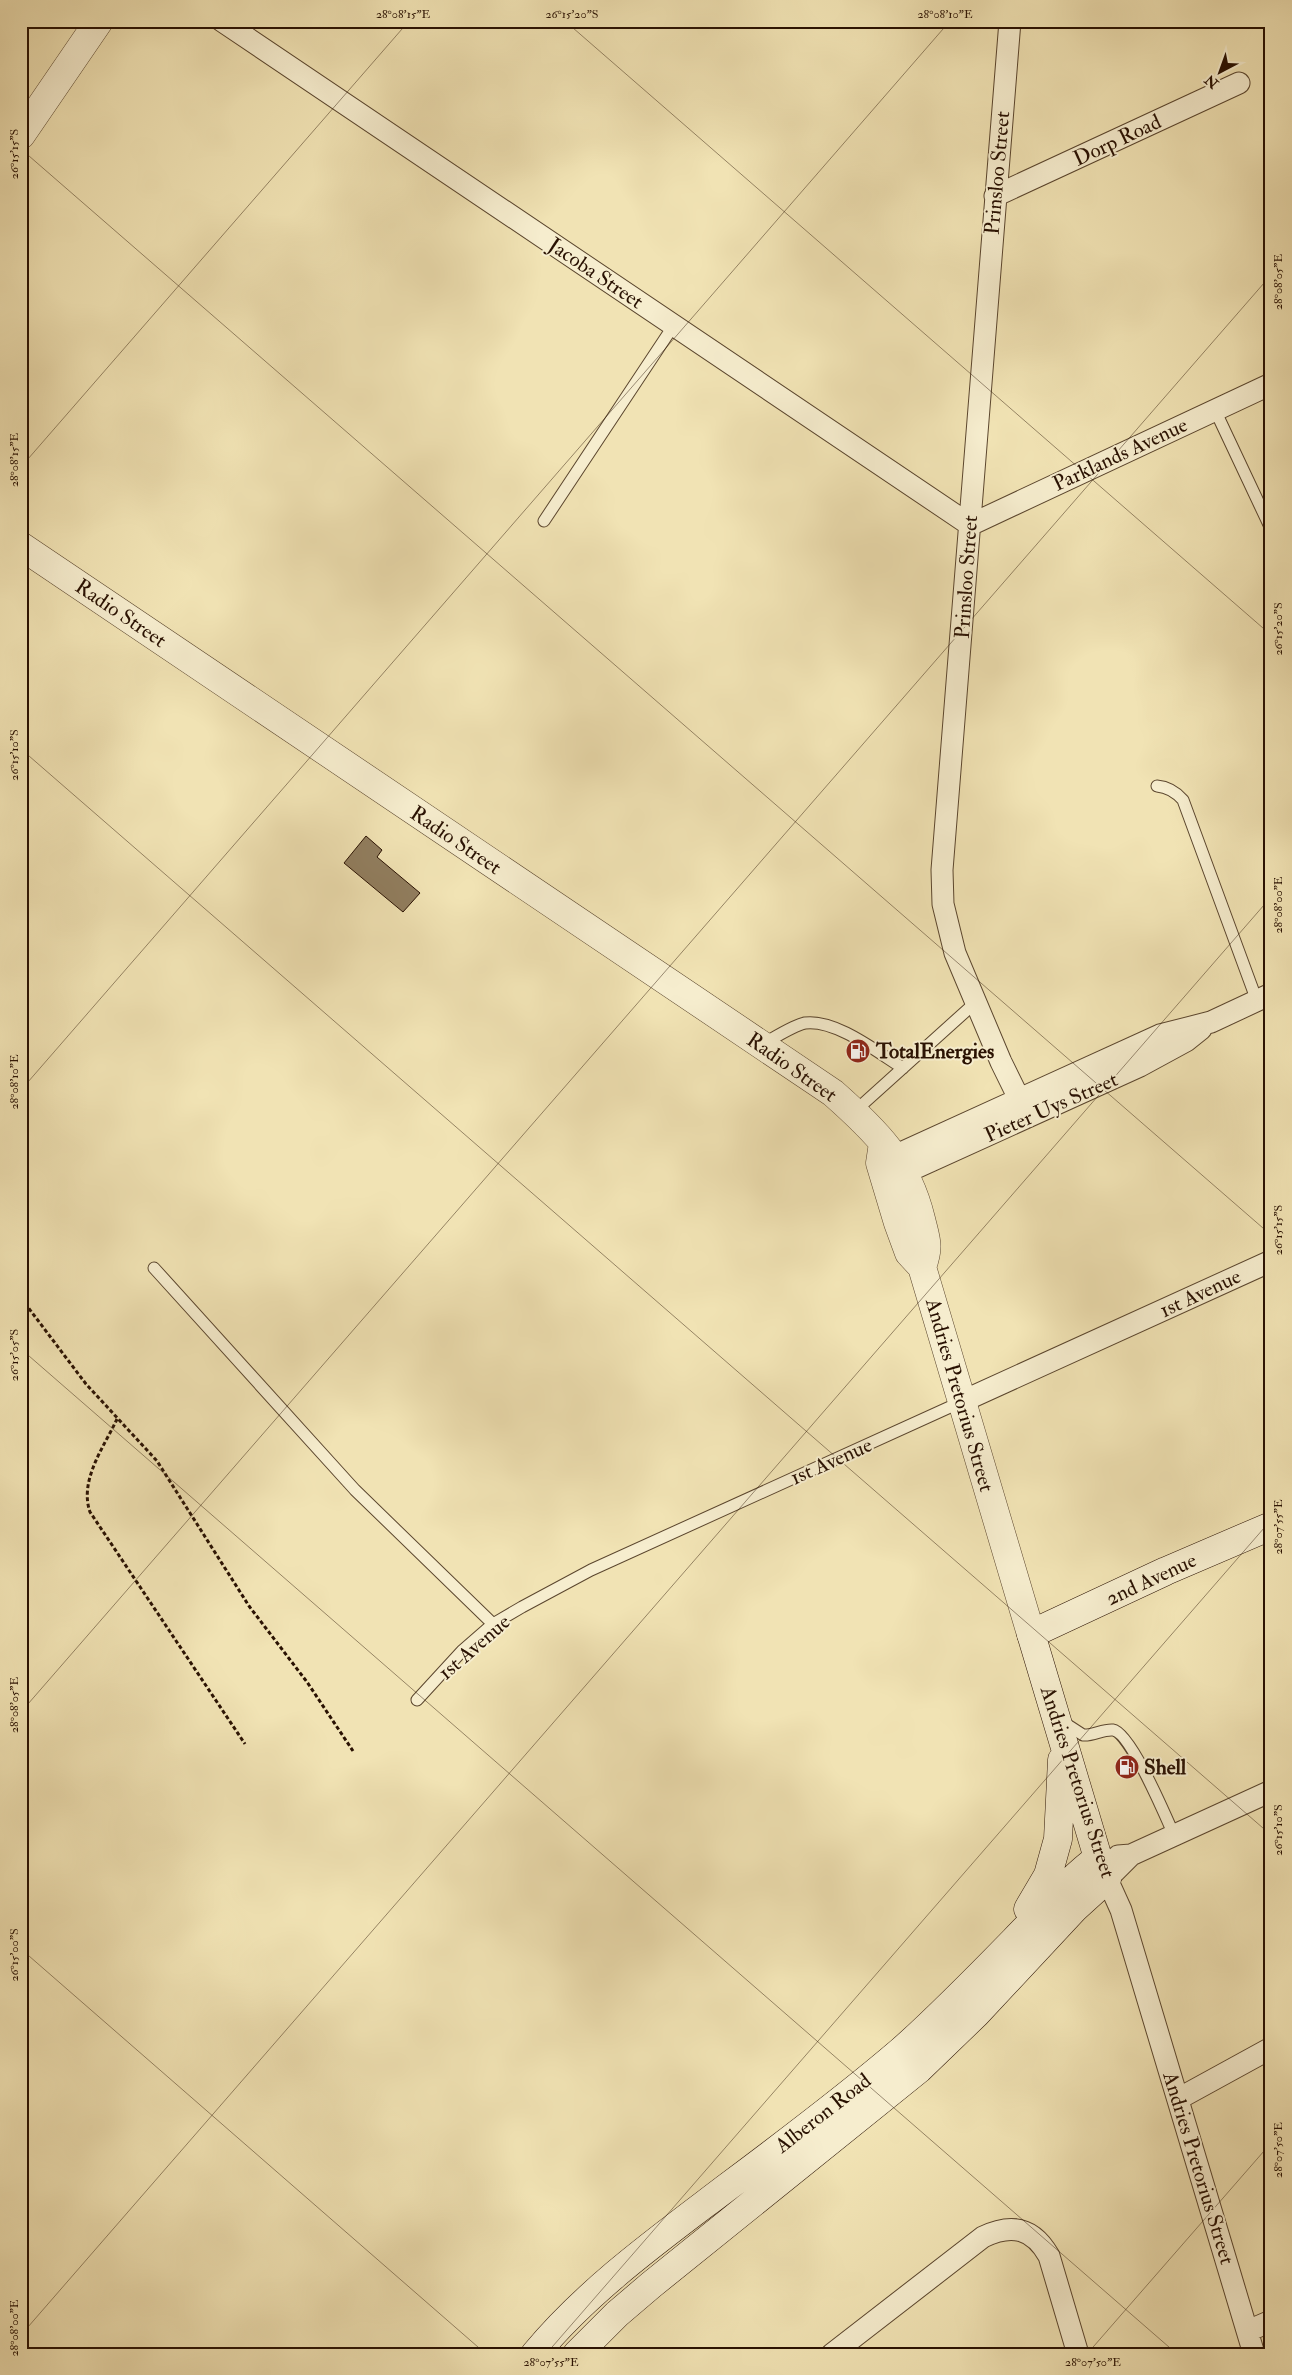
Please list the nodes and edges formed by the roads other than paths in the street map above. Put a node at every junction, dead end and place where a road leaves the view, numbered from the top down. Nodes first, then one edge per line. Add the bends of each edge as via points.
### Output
1 (99, 21) edge
2 (222, 21) edge
3 (1010, 21) edge
4 (1239, 83) dead end
5 (21, 134) edge
6 (995, 196) junction
7 (674, 325) junction
8 (1271, 384) edge
9 (1215, 410) junction
10 (544, 521) dead end
11 (970, 525) junction
12 (1271, 529) edge
13 (21, 546) edge
14 (1157, 786) dead end
15 (1264, 998) edge
16 (976, 1002) junction
17 (762, 1045) junction
18 (903, 1068) junction
19 (1024, 1108) junction
20 (854, 1112) junction
21 (890, 1163) junction
22 (1271, 1260) edge
23 (154, 1268) dead end
24 (961, 1402) junction
25 (1271, 1526) edge
26 (494, 1624) junction
27 (1031, 1634) junction
28 (417, 1700) dead end
29 (1056, 1716) junction
30 (1065, 1745) junction
31 (1271, 1791) edge
32 (1174, 1835) junction
33 (1102, 1868) junction
34 (993, 1960) junction
35 (1271, 2048) edge
36 (1178, 2099) junction
37 (593, 2293) junction
38 (617, 2314) junction
39 (1271, 2321) edge
40 (1248, 2331) junction
41 (535, 2354) edge
42 (577, 2354) edge
43 (832, 2354) edge
44 (1078, 2354) edge
45 (1254, 2354) edge

1 - 5 main road
2 - 7 street, Jacoba Street
3 - 6 street, Prinsloo Street
4 - 6 street, Dorp Road
6 - 11 street, Prinsloo Street
7 - 10 lane
7 - 11 street, Jacoba Street
8 - 9 street, Parklands Avenue
9 - 11 street, Parklands Avenue
9 - 12 lane
11 - 16 street, Prinsloo Street via 942,870 948,929
13 - 17 main road, Radio Street
14 - 15 lane via 1177,793 1182,800
15 - 19 street, Pieter Uys Street via 1211,1022 1160,1035
16 - 18 lane
16 - 19 street, Prinsloo Street
17 - 18 lane via 803,1023 821,1023 840,1030
17 - 20 main road, Radio Street via 833,1093
18 - 20 lane
19 - 21 street, Pieter Uys Street
20 - 21 main road, Radio Street
21 - 24 main road, Andries Pretorius Street via 908,1253 922,1267
22 - 24 street, 1st Avenue
23 - 26 lane via 354,1490
24 - 26 lane, 1st Avenue via 591,1570
24 - 27 main road, Andries Pretorius Street
25 - 27 main road, 2nd Avenue
26 - 28 lane, 1st Avenue via 462,1651
27 - 29 main road, Andries Pretorius Street
29 - 30 main road, Andries Pretorius Street
29 - 32 lane via 1083,1735 1113,1730 1123,1735
30 - 33 main road, Andries Pretorius Street
30 - 34 main road via 1054,1858 1039,1892
31 - 32 street
32 - 33 street
33 - 34 main road, Alberon Road via 1063,1887
33 - 36 street, Andries Pretorius Street via 1121,1910
33 - 38 main road, Alberon Road via 1074,1909 920,2069
34 - 37 main road, Alberon Road via 936,2019 876,2071
35 - 36 street
36 - 40 street, Andries Pretorius Street
37 - 38 main road
37 - 41 main road, Alberon Road
38 - 42 main road, Alberon Road
39 - 40 street
40 - 45 street, Andries Pretorius Street
43 - 44 street via 983,2237 1004,2229 1034,2237 1049,2256

